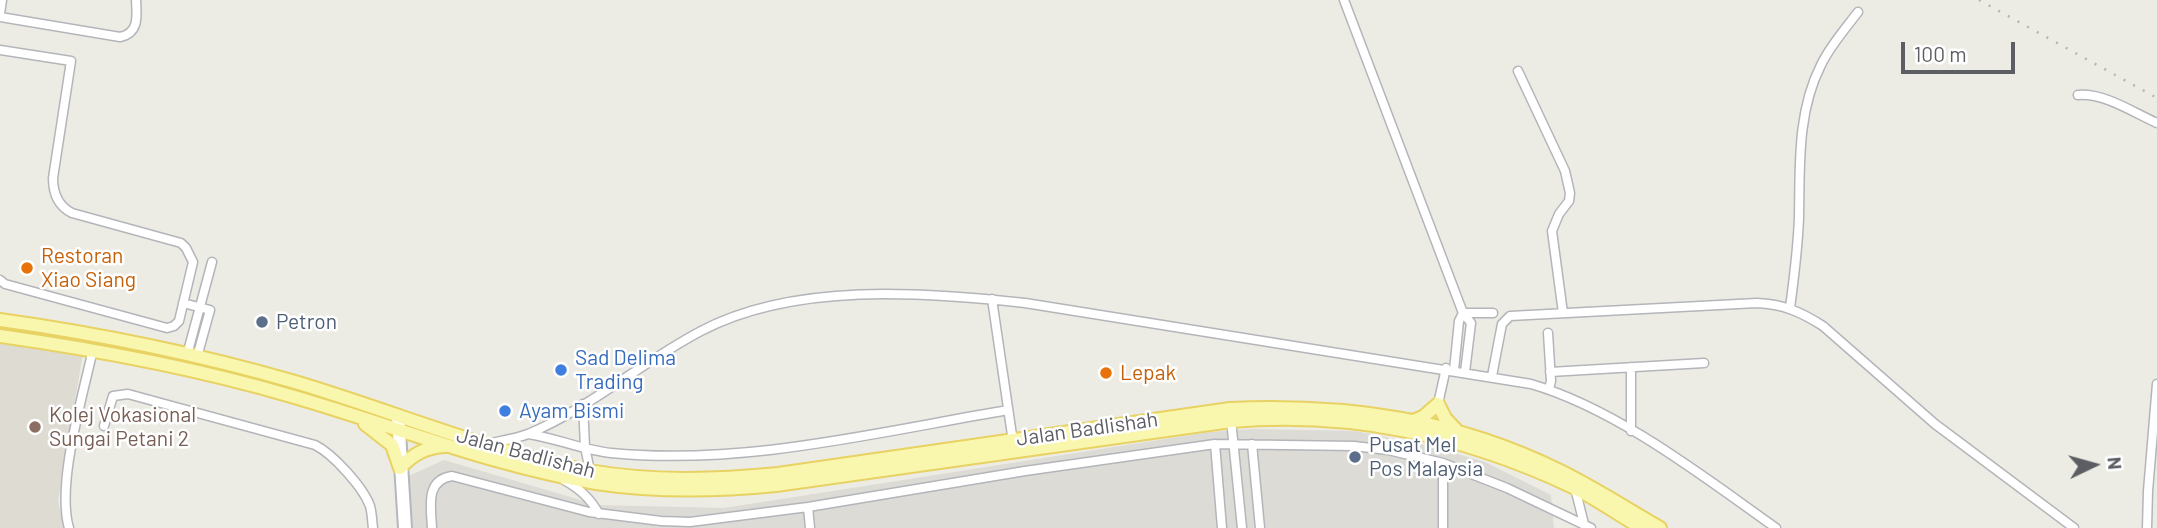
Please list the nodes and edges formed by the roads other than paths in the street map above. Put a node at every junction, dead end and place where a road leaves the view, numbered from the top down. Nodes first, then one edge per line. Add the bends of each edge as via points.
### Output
1 (2, 0) edge
2 (136, 0) edge
3 (1344, 0) edge
4 (1858, 12) dead end
5 (0, 15) edge
6 (0, 50) edge
7 (1518, 71) dead end
8 (2078, 95) dead end
9 (2157, 123) edge
10 (212, 262) dead end
11 (0, 280) edge
12 (992, 299) junction
13 (183, 303) junction
14 (200, 307) junction
15 (1790, 308) junction
16 (1463, 313) junction
17 (1493, 313) dead end
18 (1563, 313) junction
19 (0, 320) edge
20 (1548, 333) dead end
21 (0, 336) edge
22 (93, 349) junction
23 (192, 356) junction
24 (1704, 363) dead end
25 (1630, 367) junction
26 (1450, 369) junction
27 (1465, 372) junction
28 (1550, 372) junction
29 (1492, 376) junction
30 (2157, 384) edge
31 (1549, 389) junction
32 (583, 404) junction
33 (1438, 404) junction
34 (1008, 410) junction
35 (349, 414) junction
36 (1231, 415) junction
37 (398, 416) junction
38 (1412, 421) junction
39 (104, 426) dead end
40 (398, 430) junction
41 (1631, 431) junction
42 (1458, 432) junction
43 (528, 434) junction
44 (1233, 443) junction
45 (1252, 443) junction
46 (484, 444) junction
47 (1215, 444) junction
48 (450, 446) junction
49 (1014, 446) junction
50 (585, 447) junction
51 (1443, 463) junction
52 (400, 468) junction
53 (590, 471) junction
54 (555, 475) junction
55 (1575, 488) junction
56 (808, 507) junction
57 (599, 514) junction
58 (675, 525) edge
59 (1587, 526) edge
60 (69, 528) edge
61 (373, 528) edge
62 (405, 528) edge
63 (432, 528) edge
64 (810, 528) edge
65 (1222, 528) edge
66 (1242, 528) edge
67 (1260, 528) edge
68 (1444, 528) edge
69 (1642, 528) edge
70 (1660, 528) edge
71 (1776, 528) edge
72 (2074, 528) edge
73 (2147, 528) edge

1 - 5 street
2 - 5 street via 134,30 120,37
3 - 16 street
4 - 15 street via 1820,66 1801,134
6 - 13 street via 71,61 53,178 58,201 72,213 181,243 193,262
7 - 18 street via 1565,171 1570,192 1552,231
8 - 9 street via 2101,97
10 - 14 street
11 - 13 street via 167,328 177,324
12 - 26 street
12 - 32 street via 862,295 746,312 698,332
12 - 34 street
13 - 14 street
14 - 23 street
14 - 23 street via 210,310
15 - 18 street via 1757,303
15 - 72 street via 1823,326 1936,424
16 - 17 street
16 - 26 street
16 - 27 street via 1471,327
18 - 29 street via 1508,317 1502,324
19 - 23 main road, Jalan Badlishah
20 - 28 street
21 - 22 main road, Jalan Badlishah
22 - 35 main road, Jalan Badlishah via 203,372
22 - 60 street via 68,468 65,502
23 - 37 main road, Jalan Badlishah via 303,384
24 - 25 street
25 - 28 street
25 - 41 street
26 - 27 street
26 - 33 street
27 - 29 street
28 - 31 street
29 - 31 street
30 - 73 street
31 - 41 street
32 - 43 street
32 - 50 street
33 - 38 main road
33 - 42 main road
34 - 49 street
34 - 50 street via 744,453 659,455
35 - 40 main road, Jalan Badlishah
35 - 52 main road via 392,445
36 - 38 main road via 1275,407 1351,410
36 - 44 street
36 - 49 main road, Jalan Badlishah
36 - 55 main road via 1350,420 1432,436 1488,452
37 - 40 street
37 - 46 main road, Jalan Badlishah
38 - 42 main road
39 - 61 street via 113,396 128,394 316,445 365,497
40 - 48 main road, Jalan Badlishah
40 - 52 street
41 - 71 street
42 - 70 main road via 1559,471
43 - 46 street
43 - 50 street
44 - 45 street
44 - 47 street
44 - 66 street
45 - 51 street via 1354,446
45 - 67 street
46 - 53 main road, Jalan Badlishah
47 - 56 street
47 - 65 street
48 - 52 main road via 423,450
48 - 54 main road, Jalan Badlishah
49 - 53 main road, Jalan Badlishah via 722,480
49 - 54 main road, Jalan Badlishah via 721,490 626,486
50 - 53 street
51 - 59 street
51 - 68 street
52 - 62 street
54 - 57 street via 578,488
55 - 59 street
55 - 69 main road
56 - 58 street
56 - 64 street
57 - 58 street
57 - 63 street via 452,475 439,479 432,489

